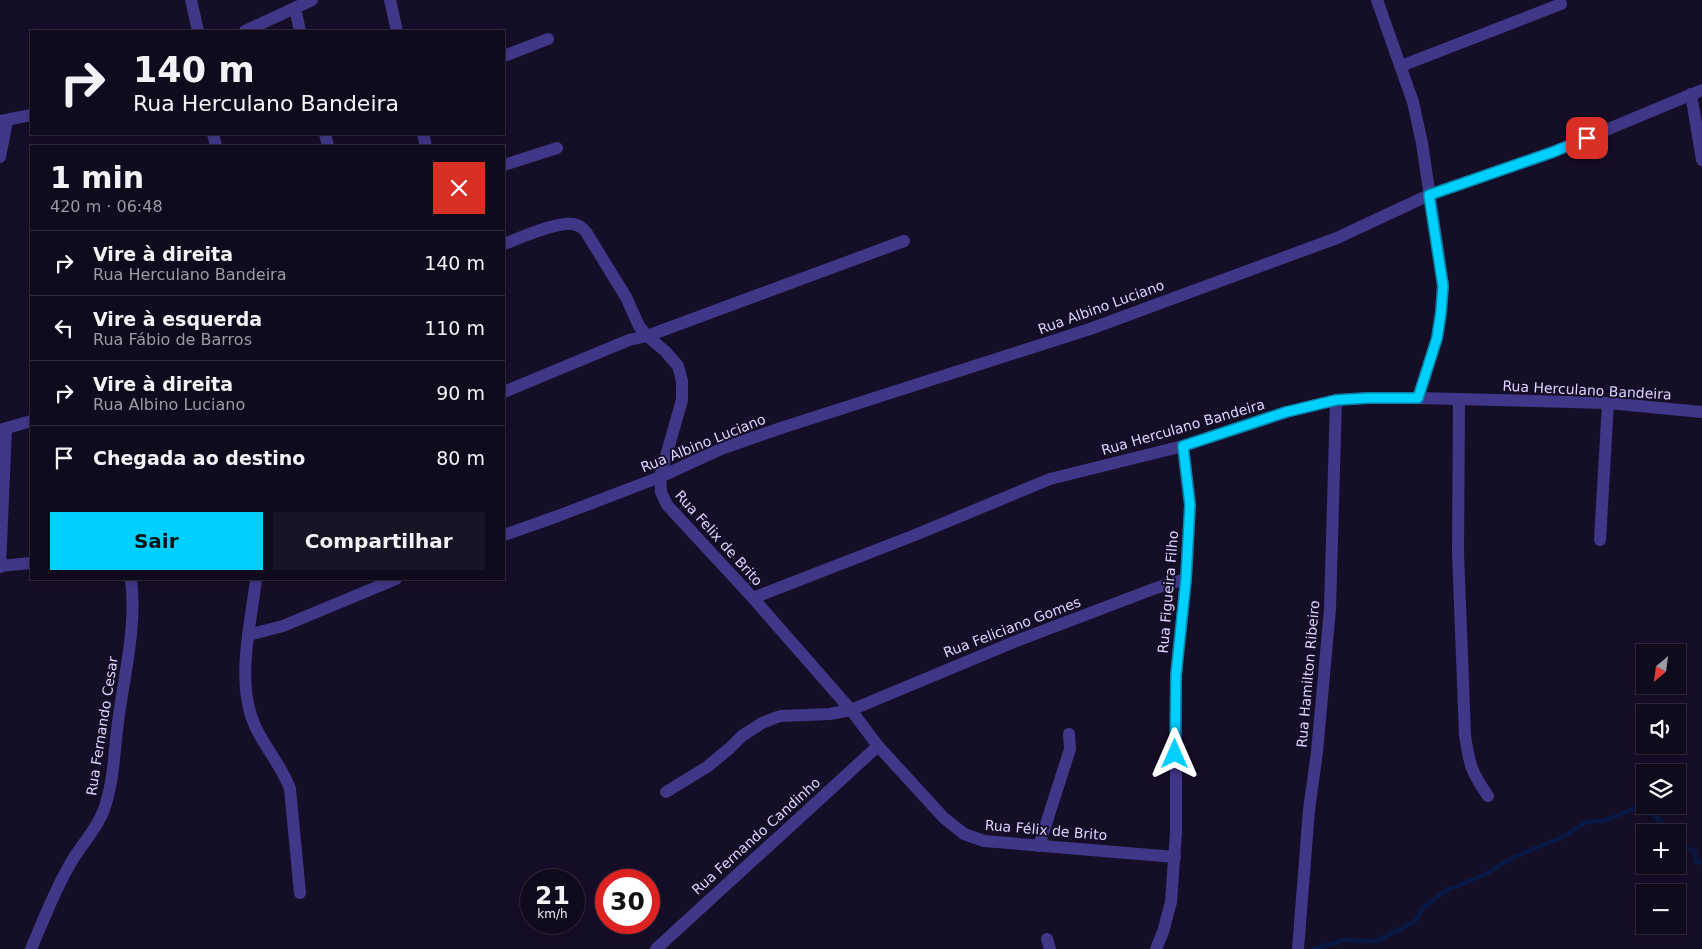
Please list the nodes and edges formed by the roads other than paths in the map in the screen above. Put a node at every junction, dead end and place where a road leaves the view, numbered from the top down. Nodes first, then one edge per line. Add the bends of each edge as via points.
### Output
1 (191, 0) edge
2 (390, 0) edge
3 (1377, 0) edge
4 (304, 3) edge
5 (1561, 4) dead end
6 (198, 30) edge
7 (247, 30) edge
8 (300, 30) edge
9 (397, 30) edge
10 (548, 39) dead end
11 (505, 56) edge
12 (1400, 66) junction
13 (1696, 92) edge
14 (30, 115) edge
15 (3, 121) edge
16 (557, 148) dead end
17 (0, 157) edge
18 (1702, 160) edge
19 (505, 165) edge
20 (1429, 195) junction
21 (904, 241) dead end
22 (505, 244) edge
23 (643, 331) junction
24 (505, 392) edge
25 (1418, 398) junction
26 (1459, 399) junction
27 (1336, 400) junction
28 (1608, 403) junction
29 (1702, 412) edge
30 (30, 420) edge
31 (3, 430) edge
32 (1183, 446) junction
33 (660, 477) junction
34 (505, 535) edge
35 (1600, 540) dead end
36 (30, 563) edge
37 (0, 566) edge
38 (1186, 579) junction
39 (132, 580) edge
40 (256, 580) edge
41 (394, 580) edge
42 (753, 598) junction
43 (248, 635) junction
44 (851, 710) junction
45 (1069, 734) dead end
46 (878, 746) junction
47 (666, 792) dead end
48 (1488, 796) dead end
49 (1039, 846) junction
50 (1174, 856) junction
51 (300, 893) dead end
52 (31, 949) edge
53 (656, 949) edge
54 (1156, 949) edge
55 (1298, 949) edge

1 - 6 street
2 - 9 street
3 - 12 street
4 - 7 street
4 - 8 street
5 - 12 street
10 - 11 street
12 - 20 street via 1413,102
13 - 18 street
13 - 20 street, Rua Albino Luciano via 1553,152
14 - 15 street
15 - 17 street
16 - 19 street
20 - 25 street via 1443,286 1437,338
20 - 33 street, Rua Albino Luciano via 1337,238 1090,329 764,434 721,449
21 - 23 street
22 - 23 street via 552,226 571,223 582,227
23 - 24 street via 629,340
23 - 33 street, Rua Felix de Brito via 678,366 682,381 682,400
25 - 26 street, Rua Herculano Bandeira
25 - 27 street, Rua Herculano Bandeira
26 - 28 street, Rua Herculano Bandeira
26 - 48 street via 1458,552 1465,735 1468,760 1475,778
27 - 32 street, Rua Herculano Bandeira via 1286,412
27 - 55 street, Rua Hamilton Ribeiro via 1330,609
28 - 29 street, Rua Herculano Bandeira
28 - 35 street
30 - 31 street
31 - 37 street
32 - 38 street, Rua Figueira Filho via 1190,505
32 - 42 street, Rua Herculano Bandeira via 1050,479
33 - 34 street, Rua Albino Luciano
33 - 42 street, Rua Felix de Brito via 661,492 667,505
36 - 37 street
38 - 44 street, Rua Feliciano Gomes via 1014,642
38 - 50 street, Rua Figueira Filho via 1176,675
39 - 52 street, Rua Fernando Cesar via 131,636 111,782 104,810 68,867
40 - 43 street
41 - 43 street via 283,626
42 - 44 street, Rua Felix de Brito
43 - 51 street via 246,681 249,708 290,789
44 - 46 street, Rua Félix de Brito
44 - 47 street, Rua Feliciano Gomes via 780,716 762,722 707,767
45 - 49 street via 1070,749
46 - 49 street, Rua Félix de Brito via 944,818 964,834 984,841
46 - 53 street, Rua Fernando Candinho
49 - 50 street, Rua Félix de Brito
50 - 54 street, Rua Figueira Filho via 1171,902

